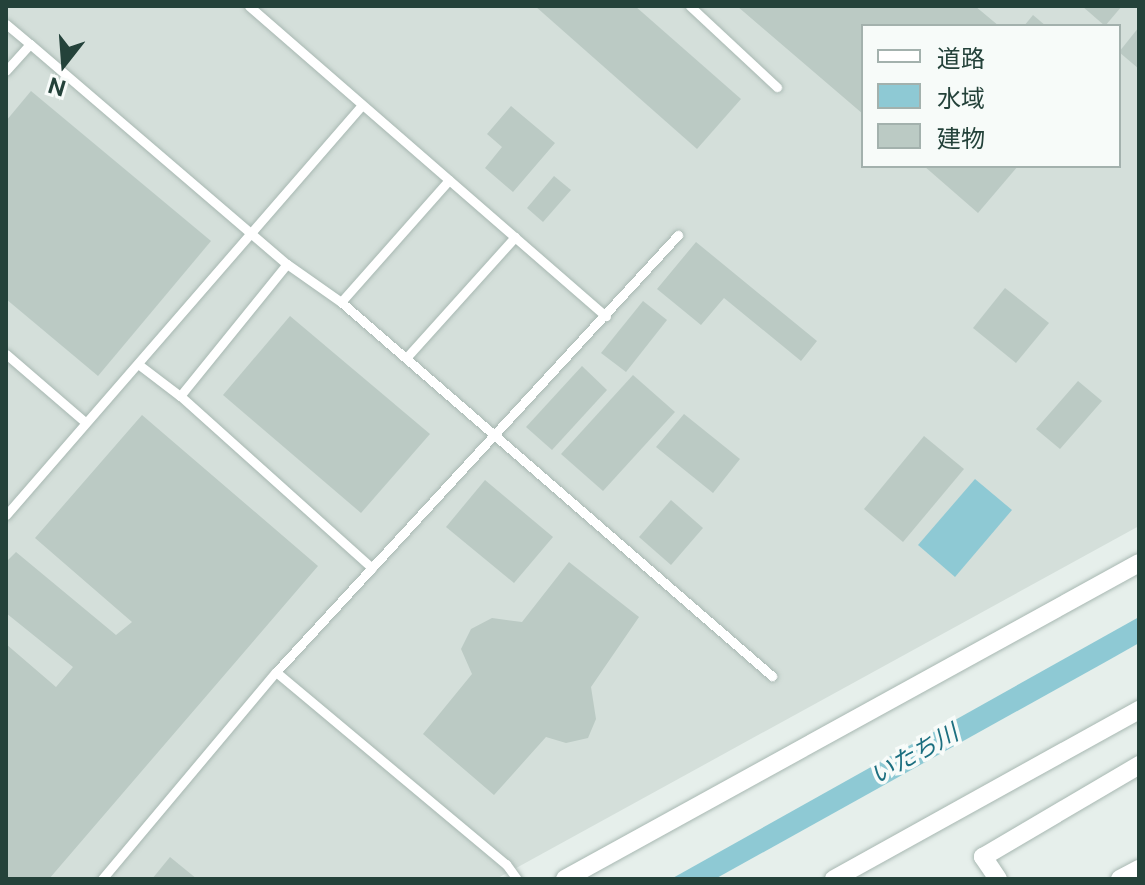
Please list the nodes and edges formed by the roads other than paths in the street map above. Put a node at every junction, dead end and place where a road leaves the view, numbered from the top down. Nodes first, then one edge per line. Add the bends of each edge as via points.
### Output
1 (249, 6) edge
2 (690, 6) edge
3 (6, 24) edge
4 (30, 44) junction
5 (6, 71) edge
6 (777, 87) dead end
7 (362, 105) junction
8 (449, 180) junction
9 (251, 232) junction
10 (678, 235) dead end
11 (515, 237) junction
12 (287, 264) junction
13 (341, 302) junction
14 (606, 316) junction
15 (6, 354) edge
16 (406, 358) junction
17 (138, 364) junction
18 (180, 396) junction
19 (85, 422) junction
20 (494, 434) junction
21 (6, 515) edge
22 (1139, 563) edge
23 (372, 568) junction
24 (276, 672) junction
25 (772, 676) dead end
26 (1139, 710) edge
27 (1139, 765) edge
28 (1139, 869) edge
29 (102, 879) edge
30 (517, 879) edge
31 (565, 879) edge
32 (834, 879) edge
33 (998, 879) edge
34 (1120, 879) edge

1 - 7 lane
2 - 6 lane
3 - 4 lane
4 - 5 lane
4 - 9 lane
7 - 8 lane
7 - 9 lane
8 - 11 lane
8 - 13 lane
9 - 12 lane
9 - 17 lane
10 - 14 lane
11 - 14 lane
11 - 16 lane
12 - 13 lane
12 - 18 lane
13 - 16 lane
14 - 20 lane
15 - 19 lane
16 - 20 lane
17 - 18 lane
17 - 19 lane
18 - 23 lane
19 - 21 lane
20 - 23 lane
20 - 25 lane
22 - 31 street
23 - 24 lane
24 - 29 lane
24 - 30 lane via 506,864
26 - 32 street
27 - 33 street via 983,857
28 - 34 street

